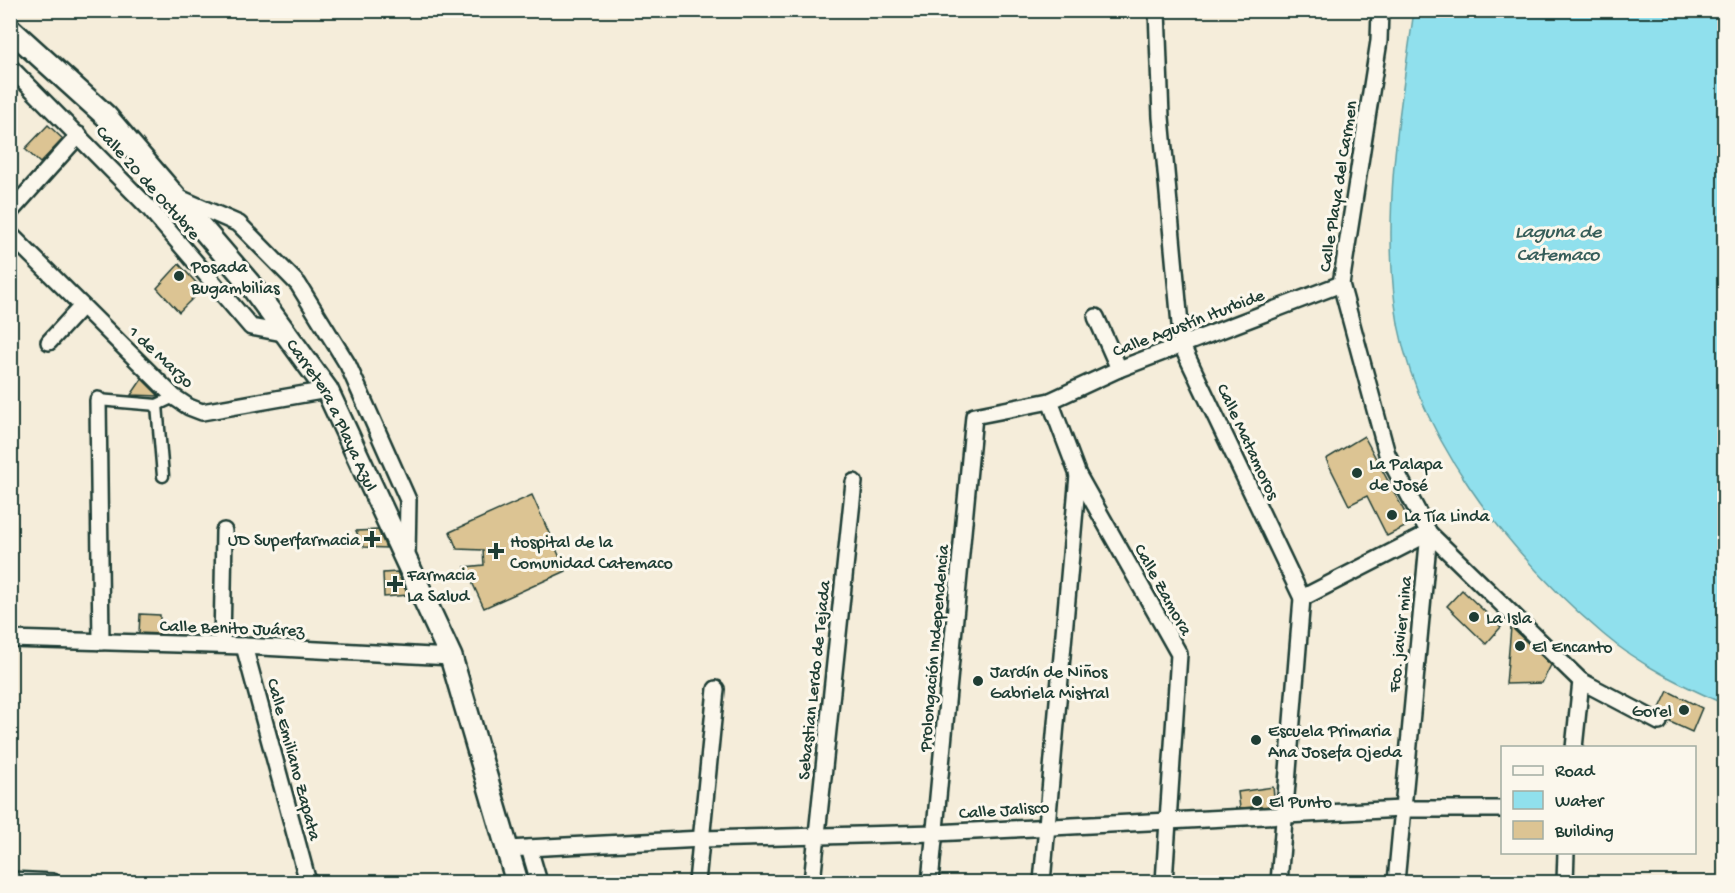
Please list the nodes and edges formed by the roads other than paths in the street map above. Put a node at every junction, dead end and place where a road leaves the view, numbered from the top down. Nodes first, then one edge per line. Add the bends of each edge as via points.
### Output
1 (1157, 10) edge
2 (1380, 10) edge
3 (10, 29) edge
4 (10, 67) edge
5 (79, 135) junction
6 (175, 196) junction
7 (10, 212) edge
8 (10, 234) edge
9 (1341, 284) junction
10 (82, 306) junction
11 (1096, 316) dead end
12 (288, 334) junction
13 (49, 342) dead end
14 (1182, 346) junction
15 (1119, 369) junction
16 (327, 390) junction
17 (174, 397) junction
18 (98, 400) joint
19 (1050, 401) junction
20 (157, 405) junction
21 (974, 416) joint
22 (1078, 475) junction
23 (163, 476) dead end
24 (854, 482) dead end
25 (224, 531) dead end
26 (1429, 533) junction
27 (407, 562) junction
28 (1302, 598) junction
29 (10, 639) edge
30 (101, 642) junction
31 (222, 645) junction
32 (244, 646) junction
33 (452, 657) junction
34 (1581, 681) junction
35 (716, 689) dead end
36 (1659, 722) dead end
37 (1574, 746) edge
38 (1402, 808) junction
39 (1501, 808) edge
40 (1284, 816) junction
41 (1168, 821) junction
42 (1046, 825) junction
43 (935, 833) junction
44 (816, 836) junction
45 (702, 840) junction
46 (529, 848) junction
47 (507, 849) junction
48 (1566, 854) edge
49 (10, 880) edge
50 (53, 882) edge
51 (308, 882) edge
52 (517, 882) edge
53 (539, 882) edge
54 (698, 882) edge
55 (812, 882) edge
56 (930, 882) edge
57 (1042, 882) edge
58 (1164, 882) edge
59 (1279, 882) edge
60 (1396, 882) edge
61 (1565, 882) edge

1 - 14 street, Calle Matamoros via 1161,117
2 - 9 street, Calle Playa del Carmen via 1379,41
3 - 6 main road, Carretera a Playa Azul via 106,116
4 - 5 street, Calle 20 de Octubre
5 - 7 street
5 - 12 street, Calle 20 de Octubre via 251,327
6 - 12 main road, Carretera a Playa Azul
6 - 27 street via 239,224 298,284 348,365 408,500
8 - 10 street, 1 de Marzo
9 - 14 street, Calle Agustín Iturbide
9 - 26 street, Calle Playa del Carmen via 1387,453
10 - 13 street
10 - 17 street, 1 de Marzo
11 - 15 street
12 - 16 main road, Carretera a Playa Azul
14 - 15 street, Calle Agustín Iturbide
14 - 28 street, Calle Matamoros
15 - 19 street, Calle Agustín Iturbide
16 - 17 street, 1 de Marzo via 202,412
16 - 27 main road, Carretera a Playa Azul
17 - 20 street
18 - 20 street
18 - 30 street
19 - 21 street, Calle Agustín Iturbide
19 - 22 street, Calle Zamora
20 - 23 street
21 - 43 street, Prolongación Independencia
22 - 41 street, Calle Zamora via 1179,654
22 - 42 street
24 - 44 street, Sebastian Lerdo de Tejada
25 - 31 street
26 - 28 street
26 - 34 street, Calle Playa del Carmen
26 - 38 street, Fco. javier mina
27 - 33 main road, Carretera a Playa Azul
28 - 40 street
29 - 30 street, Calle Benito Juárez
30 - 31 street, Calle Benito Juárez
31 - 32 street, Calle Benito Juárez
32 - 33 street, Calle Benito Juárez
32 - 51 street, Calle Emiliano Zapata
33 - 47 main road, Carretera a Playa Azul
34 - 36 street, Calle Playa del Carmen
34 - 37 street
35 - 45 street
38 - 39 street, Calle Jalisco
38 - 40 street, Calle Jalisco
38 - 60 street, Fco. javier mina
40 - 41 street, Calle Jalisco
40 - 59 street
41 - 42 street, Calle Jalisco
41 - 58 street, Calle Zamora
42 - 43 street, Calle Jalisco
42 - 57 street
43 - 44 street, Calle Jalisco
43 - 56 street, Prolongación Independencia
44 - 45 street, Calle Jalisco
44 - 55 street, Sebastian Lerdo de Tejada
45 - 46 street, Calle Jalisco
45 - 54 street
46 - 47 street, Calle Jalisco
46 - 53 street
47 - 52 main road, Carretera a Playa Azul
48 - 61 street
49 - 50 street

